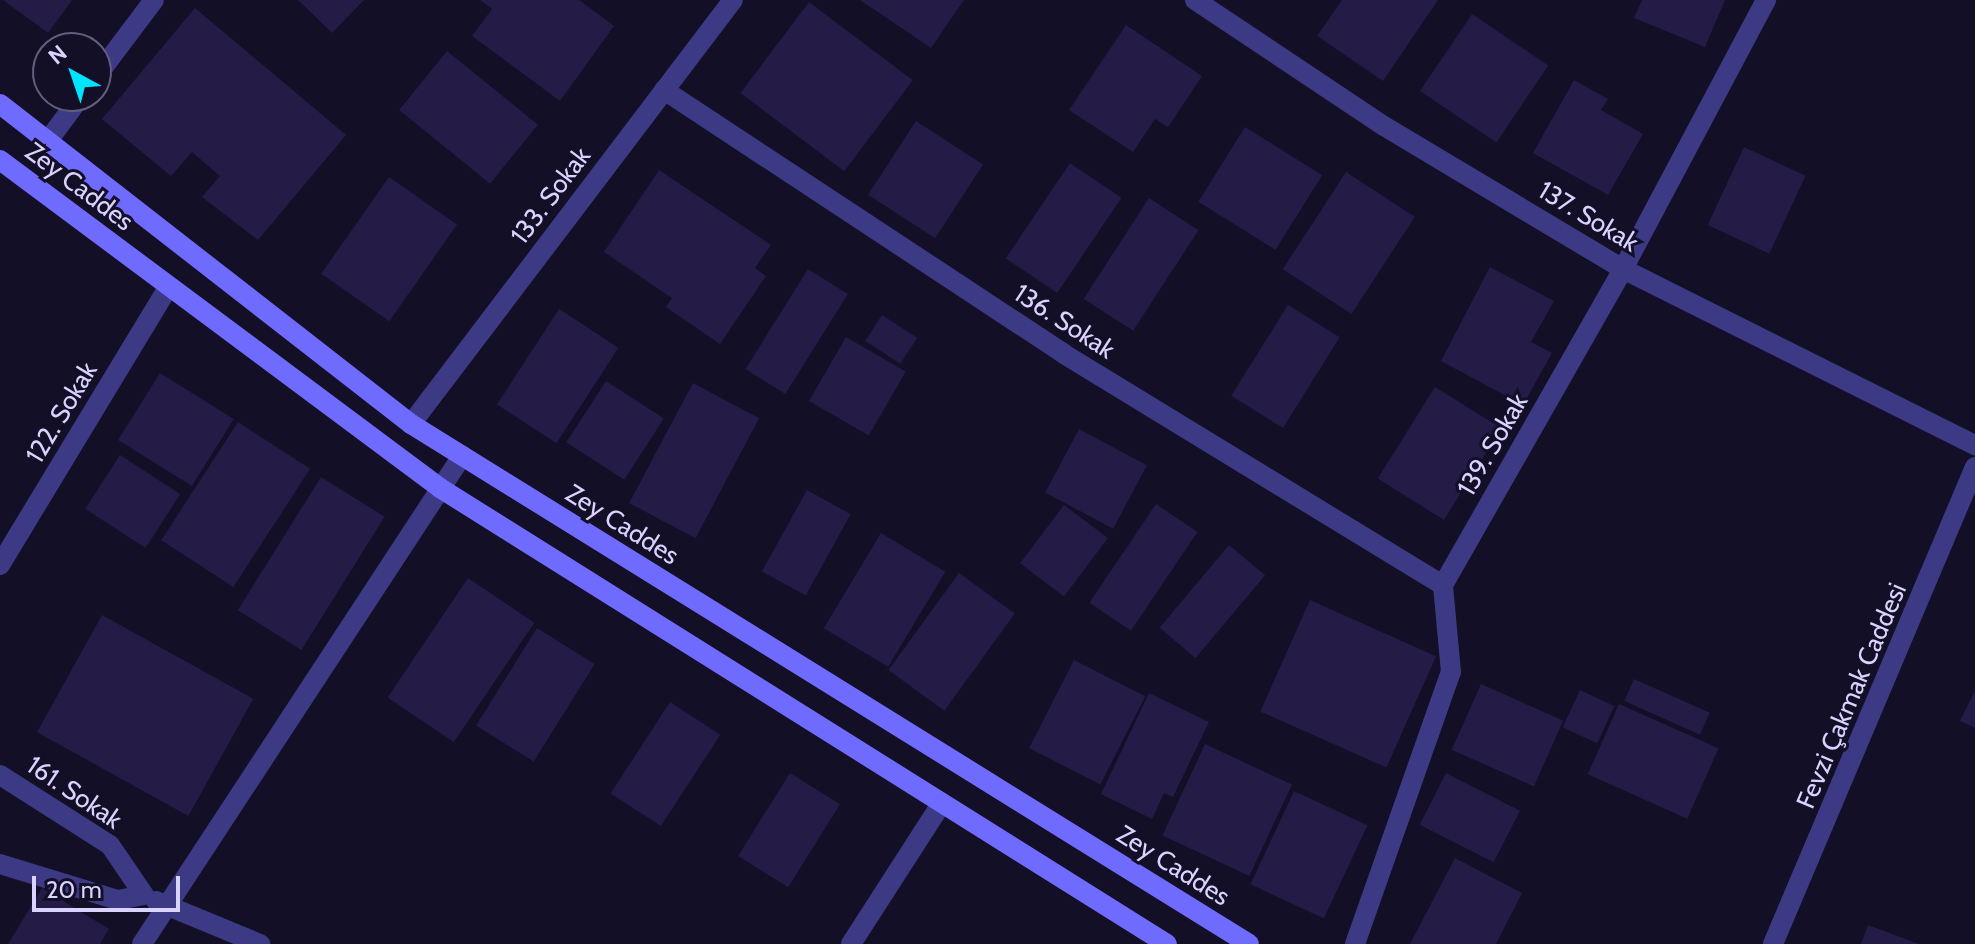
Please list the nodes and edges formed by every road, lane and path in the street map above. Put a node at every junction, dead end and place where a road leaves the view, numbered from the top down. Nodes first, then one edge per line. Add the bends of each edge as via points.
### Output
1 (154, 0) edge
2 (733, 0) edge
3 (1195, 0) edge
4 (1766, 0) edge
5 (112, 56) edge
6 (664, 90) junction
7 (0, 104) edge
8 (69, 112) edge
9 (47, 142) junction
10 (0, 160) edge
11 (1623, 269) junction
12 (168, 288) junction
13 (411, 424) junction
14 (1975, 445) edge
15 (462, 456) junction
16 (1975, 467) edge
17 (440, 488) junction
18 (0, 565) edge
19 (1443, 585) junction
20 (0, 775) edge
21 (942, 803) junction
22 (0, 864) edge
23 (144, 895) junction
24 (167, 907) junction
25 (142, 944) edge
26 (260, 944) edge
27 (851, 944) edge
28 (1167, 944) edge
29 (1249, 944) edge
30 (1355, 944) edge
31 (1773, 944) edge

1 - 5 street
2 - 6 street, 133. Sokak
3 - 11 street, 137. Sokak via 1384,126
4 - 11 street, 139. Sokak
6 - 13 street, 133. Sokak
6 - 19 street, 136. Sokak via 1064,354
7 - 9 main road, Zey Caddes
8 - 9 street
9 - 13 main road, Zey Caddes
10 - 12 main road, Zey Caddes
11 - 14 street, 137. Sokak
11 - 19 street, 139. Sokak
12 - 17 main road, Zey Caddes
12 - 18 street, 122. Sokak
13 - 15 main road, Zey Caddes
15 - 17 street
15 - 29 main road, Zey Caddes
16 - 31 street, Fevzi Çakmak Caddesi
17 - 21 main road, Zey Caddes
17 - 24 street
19 - 30 street via 1451,672
20 - 23 street, 161. Sokak via 110,845
21 - 27 street
21 - 28 main road, Zey Caddes
22 - 23 street via 118,900
23 - 24 street
24 - 25 street
24 - 26 street

